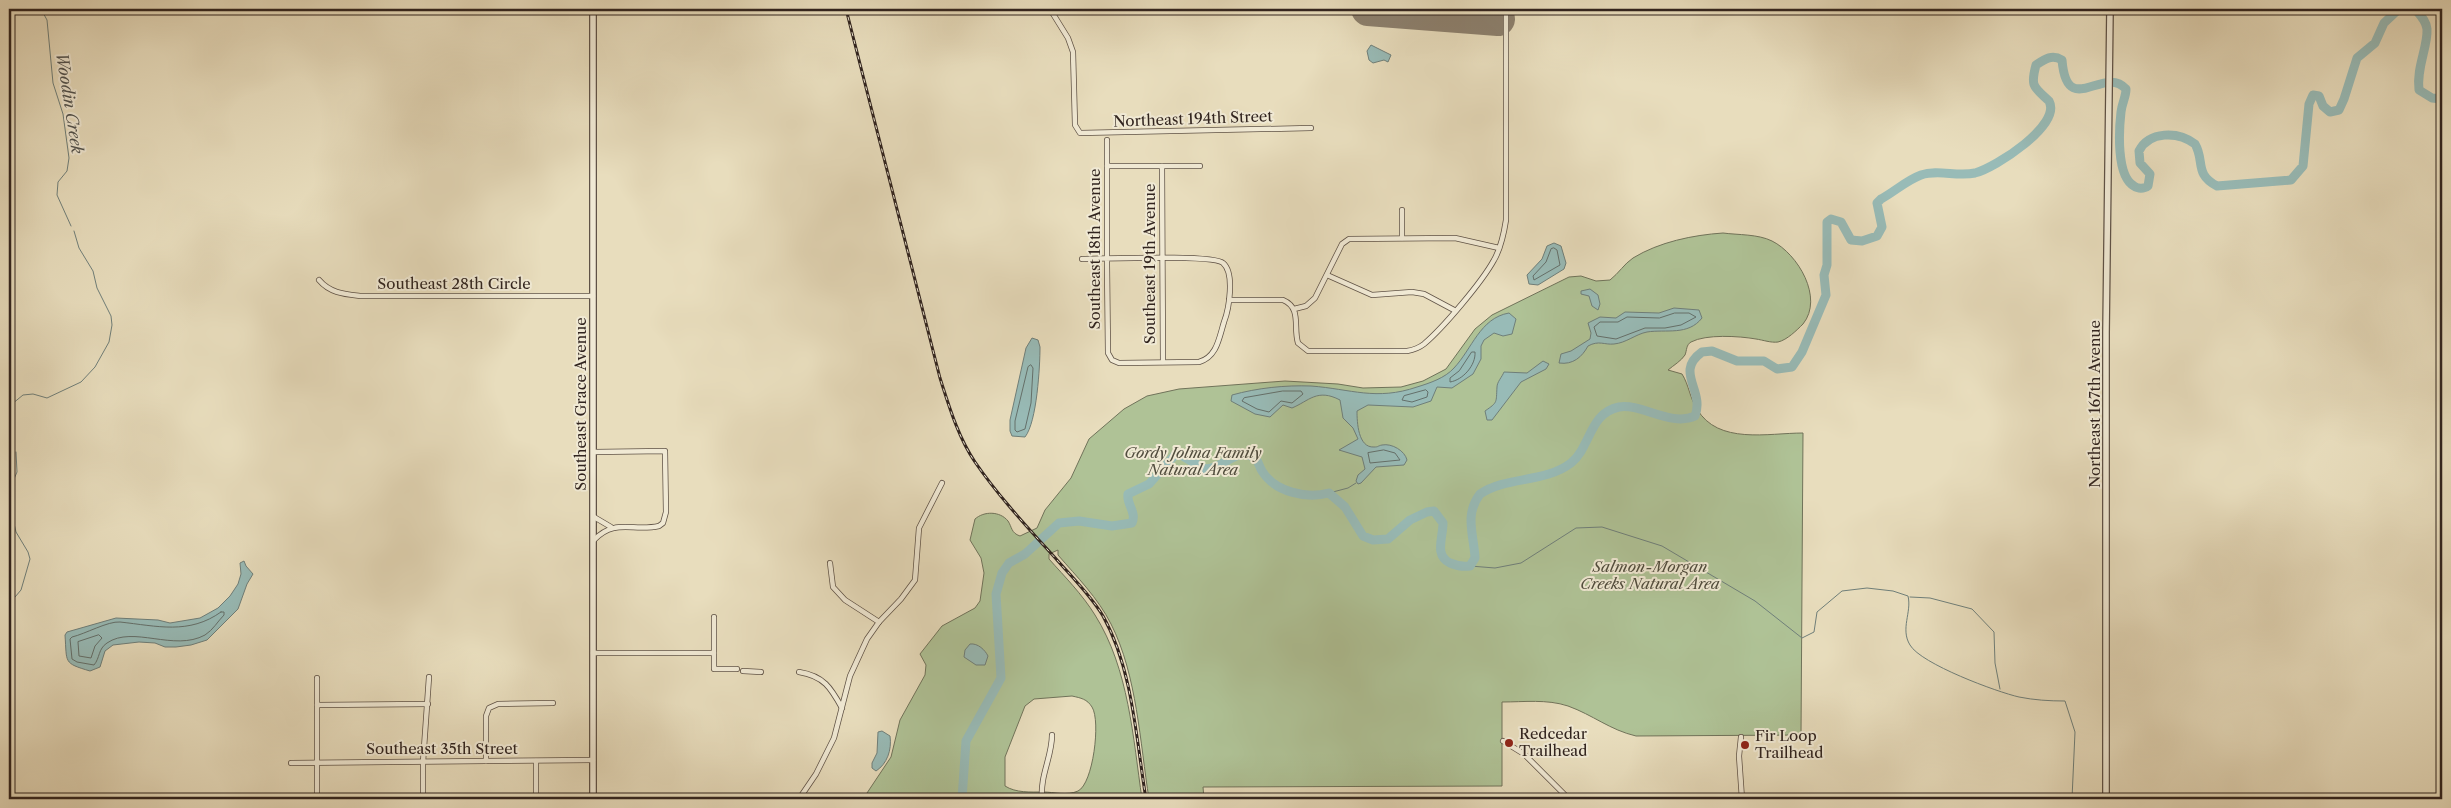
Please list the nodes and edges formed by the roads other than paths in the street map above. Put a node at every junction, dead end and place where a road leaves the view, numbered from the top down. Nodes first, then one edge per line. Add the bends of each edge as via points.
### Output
1 (594, 9) edge
2 (1050, 9) edge
3 (1506, 9) edge
4 (2110, 9) edge
5 (1311, 128) dead end
6 (1107, 140) dead end
7 (1107, 166) junction
8 (1162, 166) junction
9 (1200, 166) dead end
10 (1402, 210) dead end
11 (1402, 238) junction
12 (1499, 248) junction
13 (1082, 259) dead end
14 (1107, 259) junction
15 (1162, 259) junction
16 (1327, 275) junction
17 (319, 280) dead end
18 (594, 296) junction
19 (1229, 300) junction
20 (1294, 309) junction
21 (1454, 310) junction
22 (1162, 362) junction
23 (594, 452) junction
24 (942, 483) dead end
25 (594, 517) junction
26 (611, 527) junction
27 (594, 540) junction
28 (830, 563) dead end
29 (714, 617) dead end
30 (879, 622) junction
31 (593, 653) junction
32 (714, 653) junction
33 (737, 669) dead end
34 (743, 671) dead end
35 (761, 672) dead end
36 (799, 672) dead end
37 (430, 677) dead end
38 (317, 678) dead end
39 (554, 703) dead end
40 (428, 704) junction
41 (317, 706) junction
42 (842, 708) junction
43 (1052, 735) dead end
44 (1742, 737) dead end
45 (1503, 741) dead end
46 (593, 760) junction
47 (486, 761) junction
48 (536, 761) junction
49 (317, 762) junction
50 (422, 762) junction
51 (291, 763) dead end
52 (318, 799) edge
53 (423, 799) edge
54 (536, 799) edge
55 (593, 799) edge
56 (799, 799) edge
57 (1042, 799) edge
58 (1568, 799) edge
59 (1742, 799) edge
60 (2106, 799) edge

1 - 18 street, Southeast Grace Avenue
2 - 5 street, Northeast 194th Street via 1072,47 1077,130 1084,134
3 - 12 street via 1506,220
4 - 60 street, Northeast 167th Avenue
6 - 7 street, Southeast 18th Avenue
7 - 8 street
7 - 14 street, Southeast 18th Avenue
8 - 9 street
8 - 15 street, Southeast 19th Avenue
10 - 11 street
11 - 12 street via 1455,238
11 - 16 street via 1346,240
12 - 21 street via 1494,260
13 - 14 street
14 - 15 street
14 - 22 street, Southeast 18th Avenue via 1110,358 1118,363
15 - 19 street via 1213,258 1223,262 1229,274
15 - 22 street, Southeast 19th Avenue
16 - 20 street via 1313,300
16 - 21 street via 1372,295 1424,294
17 - 18 street, Southeast 28th Circle via 333,292 361,296
18 - 23 street, Southeast Grace Avenue
19 - 20 street via 1283,300
19 - 22 street via 1215,349 1208,358 1198,362
20 - 21 street via 1297,340 1302,348 1313,352 1416,349
23 - 25 street, Southeast Grace Avenue
23 - 26 street via 665,451 666,512 663,523 654,527
24 - 30 street via 919,528 914,580
25 - 26 street
25 - 27 street, Southeast Grace Avenue
26 - 27 street
27 - 31 street, Southeast Grace Avenue
28 - 30 street via 834,587 845,600
29 - 32 street
30 - 42 street via 867,639 850,676
31 - 32 street
31 - 46 street, Southeast Grace Avenue
32 - 33 street via 714,669
34 - 35 street
36 - 42 street via 814,676 830,686
37 - 40 street
38 - 41 street
39 - 47 street via 498,704 490,708 486,716
40 - 41 street
40 - 50 street
41 - 49 street
42 - 56 street via 834,738
43 - 57 street via 1052,747 1043,774
44 - 59 street via 1739,756
45 - 58 street via 1524,754
46 - 48 street, Southeast 35th Street
46 - 55 street, Southeast Grace Avenue
47 - 48 street, Southeast 35th Street
47 - 50 street, Southeast 35th Street
48 - 54 street
49 - 50 street, Southeast 35th Street
49 - 51 street, Southeast 35th Street
49 - 52 street
50 - 53 street

